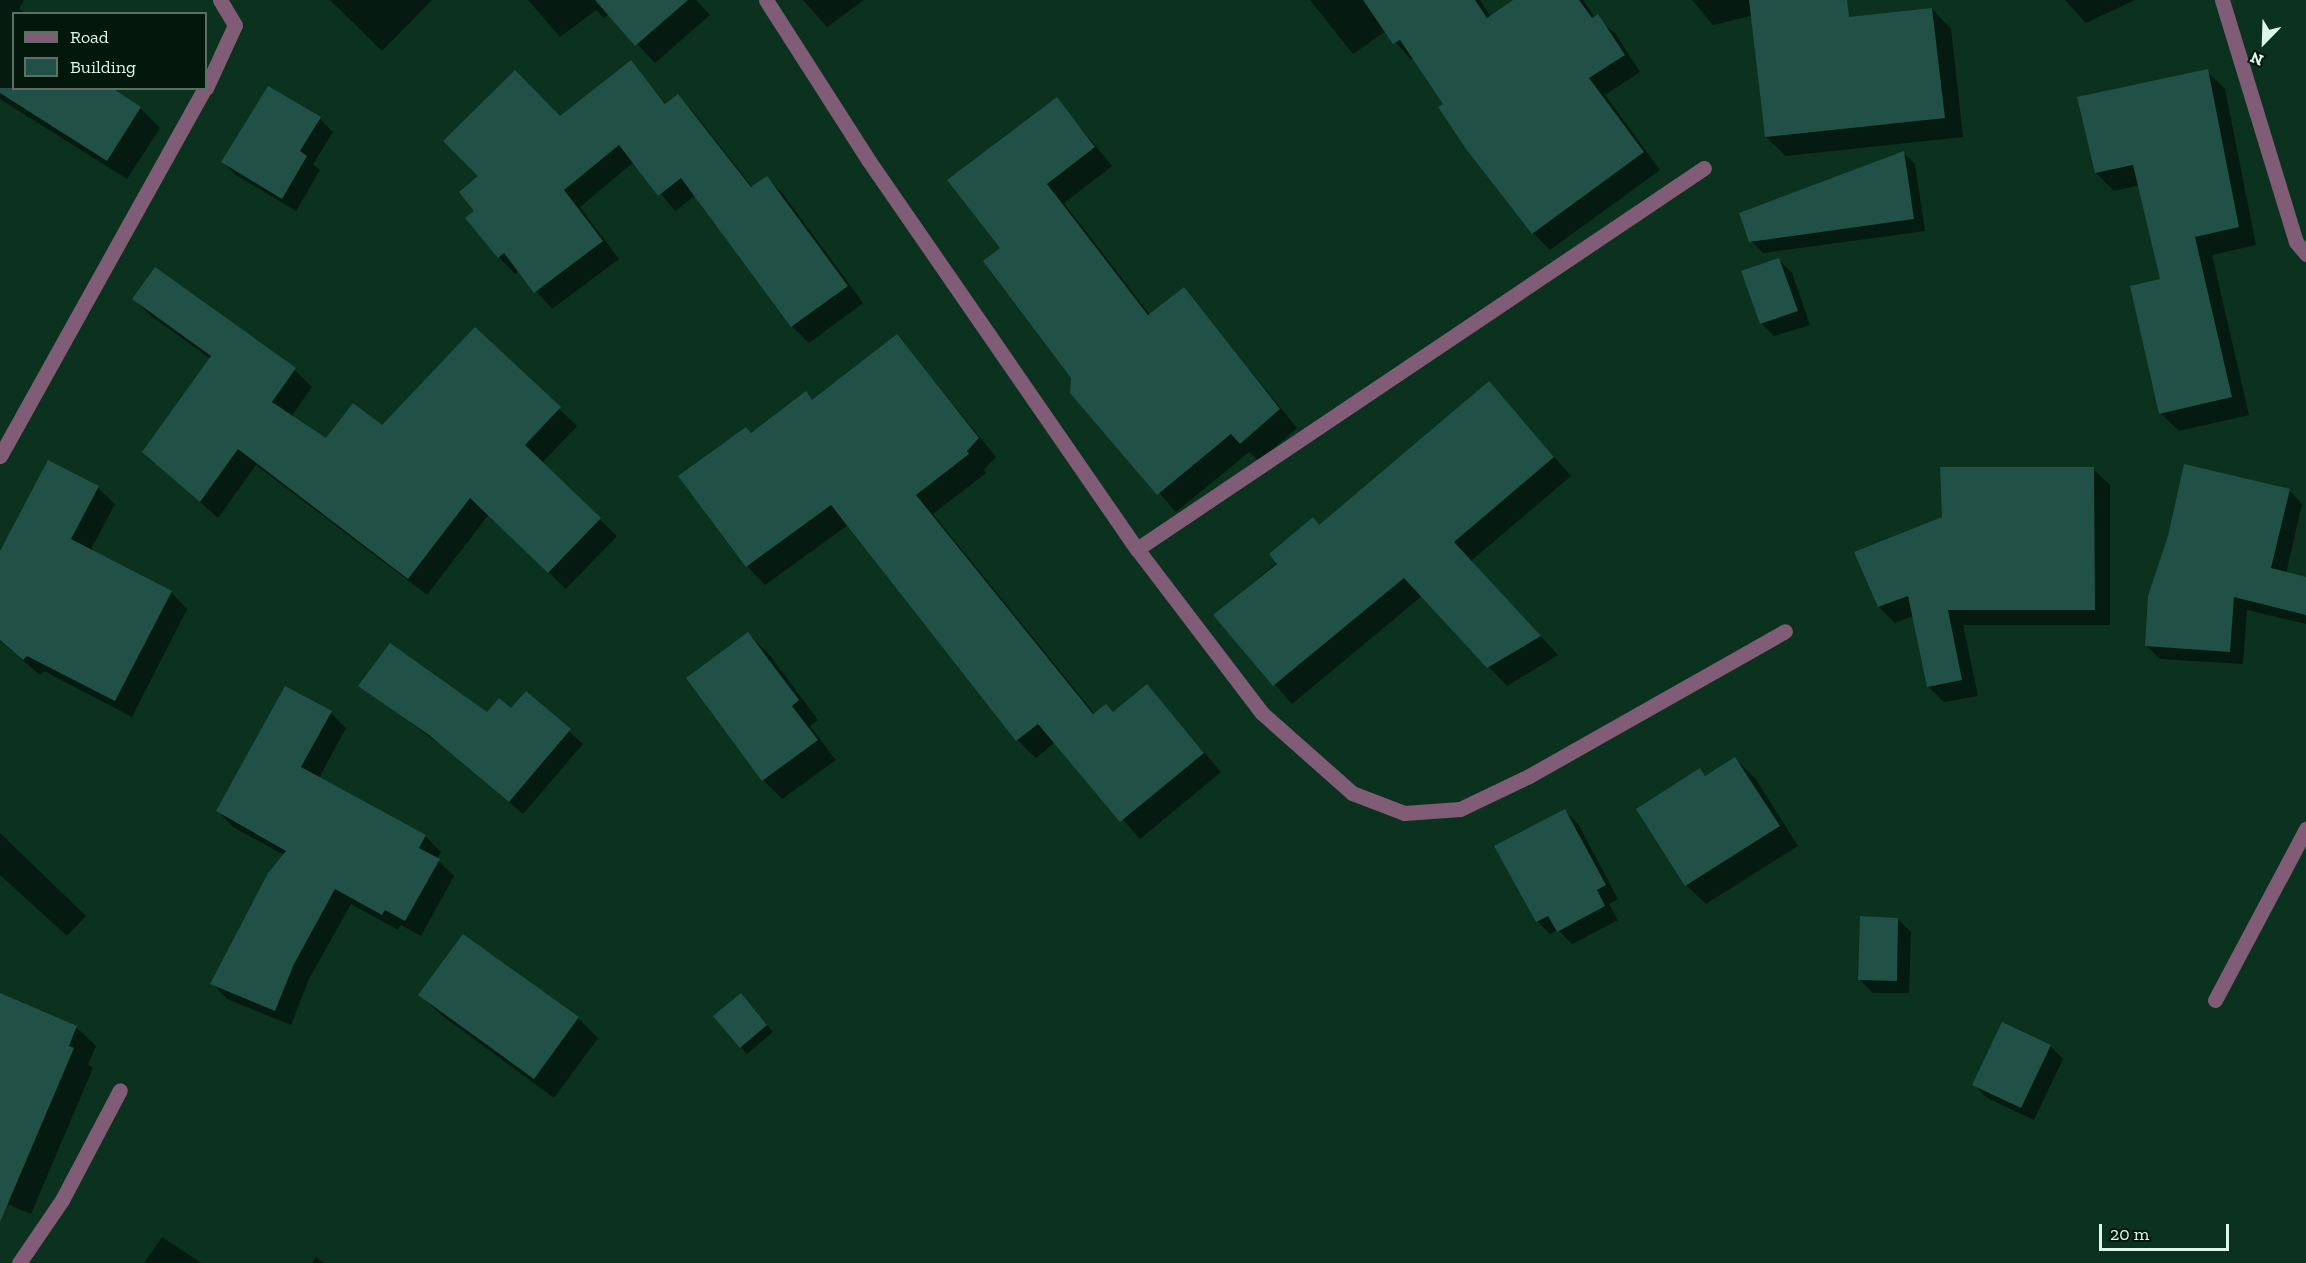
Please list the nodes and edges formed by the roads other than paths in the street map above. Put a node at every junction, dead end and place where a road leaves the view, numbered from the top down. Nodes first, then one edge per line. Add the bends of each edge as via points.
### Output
1 (220, 0) edge
2 (766, 0) edge
3 (2222, 0) edge
4 (207, 84) edge
5 (204, 90) edge
6 (1704, 168) dead end
7 (2306, 254) edge
8 (0, 456) edge
9 (1137, 549) junction
10 (1785, 631) dead end
11 (2306, 830) edge
12 (2215, 1000) dead end
13 (120, 1090) dead end
14 (19, 1263) edge

1 - 4 street via 235,26
2 - 9 street via 869,161
3 - 7 street via 2296,242
5 - 8 street
6 - 9 street
9 - 10 street via 1262,713 1352,793 1404,813 1460,809 1529,776
11 - 12 street
13 - 14 street via 62,1200

